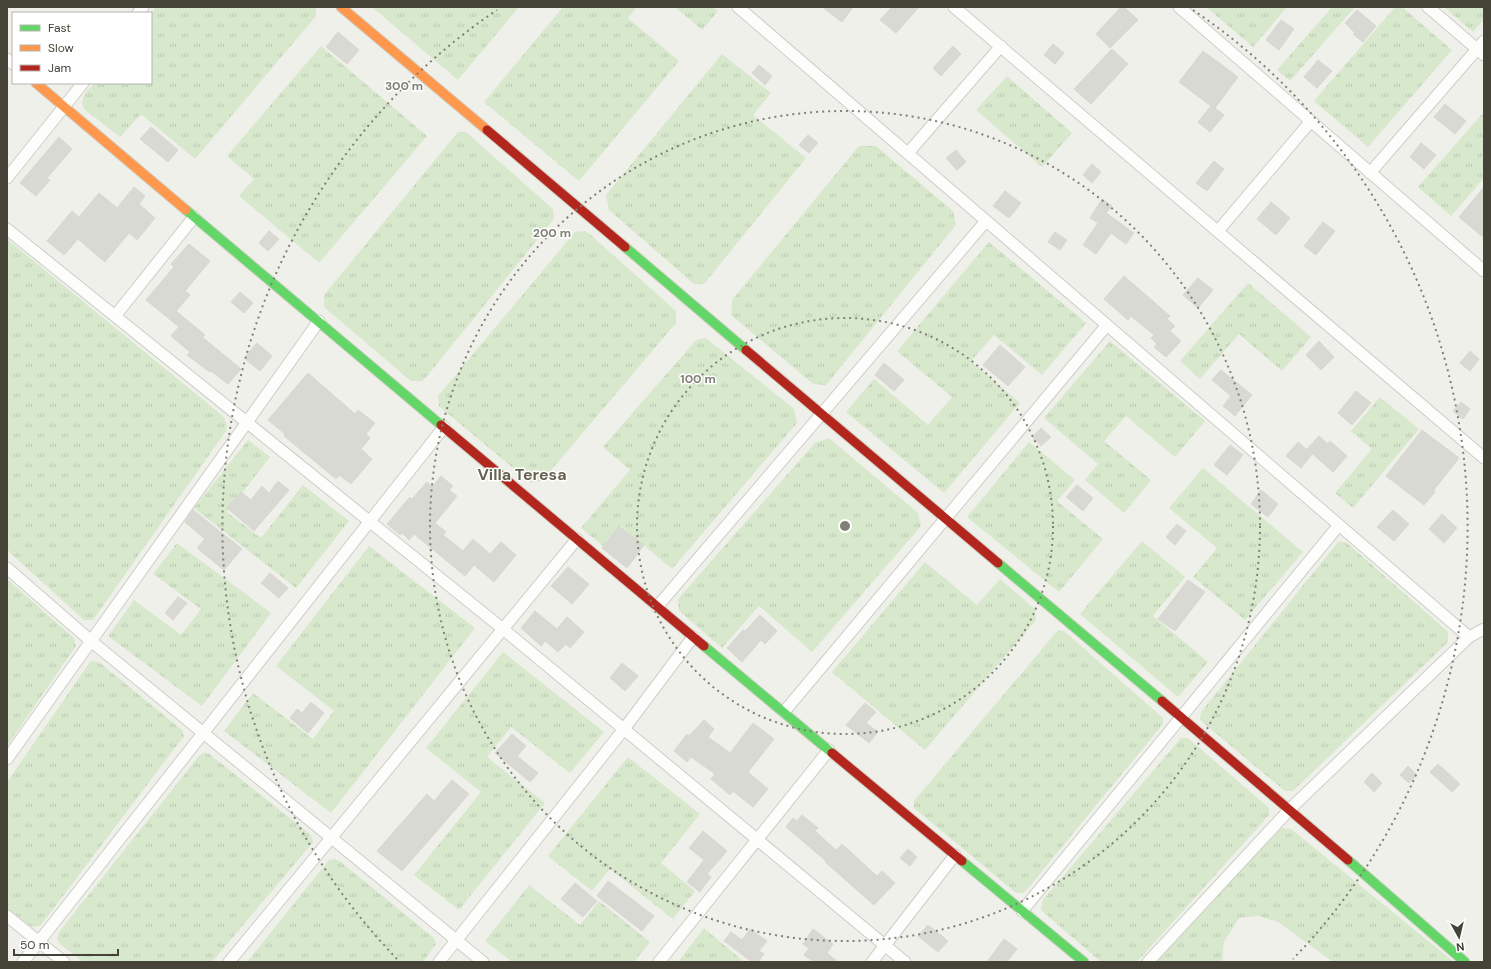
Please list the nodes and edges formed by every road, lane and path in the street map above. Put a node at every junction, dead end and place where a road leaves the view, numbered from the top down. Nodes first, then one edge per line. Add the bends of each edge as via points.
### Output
1 (341, 7) edge
2 (738, 7) edge
3 (954, 7) edge
4 (1179, 7) edge
5 (1428, 7) edge
6 (1001, 46) junction
7 (1482, 48) edge
8 (37, 84) edge
9 (82, 84) edge
10 (64, 107) junction
11 (1311, 121) junction
12 (908, 153) junction
13 (1370, 172) junction
14 (7, 178) edge
15 (194, 217) junction
16 (986, 221) junction
17 (7, 229) edge
18 (1218, 231) junction
19 (1484, 271) edge
20 (115, 316) junction
21 (319, 322) junction
22 (1106, 325) junction
23 (822, 414) junction
24 (247, 422) junction
25 (444, 427) junction
26 (1484, 458) edge
27 (945, 518) junction
28 (370, 522) junction
29 (1339, 525) junction
30 (577, 539) junction
31 (7, 568) edge
32 (657, 607) junction
33 (503, 629) junction
34 (1484, 629) edge
35 (693, 637) junction
36 (1469, 638) junction
37 (91, 641) junction
38 (784, 712) junction
39 (1181, 718) junction
40 (624, 729) junction
41 (203, 733) junction
42 (829, 750) junction
43 (7, 758) edge
44 (1290, 809) junction
45 (331, 838) junction
46 (757, 839) junction
47 (955, 855) junction
48 (1022, 911) junction
49 (7, 916) edge
50 (456, 940) junction
51 (38, 941) junction
52 (885, 945) junction
53 (23, 962) edge
54 (64, 962) edge
55 (229, 962) edge
56 (439, 962) edge
57 (483, 962) edge
58 (659, 962) edge
59 (872, 962) edge
60 (905, 962) edge
61 (1084, 962) edge
62 (1148, 962) edge
63 (1464, 962) edge

1 - 23 street
2 - 12 street
3 - 6 street
4 - 11 street
5 - 7 street
6 - 12 street
6 - 18 street
7 - 13 street
8 - 10 street
9 - 10 street
10 - 14 street
10 - 15 street
11 - 13 street
11 - 18 street
12 - 16 street
13 - 19 street
15 - 20 street
15 - 21 street
16 - 22 street
16 - 23 street
17 - 20 street
18 - 26 street
20 - 24 street
21 - 24 street
21 - 25 street
22 - 27 street
22 - 29 street
23 - 27 street
23 - 32 street
24 - 28 street
24 - 37 street
25 - 28 street
25 - 30 street
27 - 38 street
27 - 39 street
28 - 33 street
28 - 41 street
29 - 36 street
29 - 39 street
30 - 32 street
30 - 33 street
31 - 37 street
32 - 35 street
33 - 40 street
33 - 45 street
34 - 36 street
35 - 38 street
35 - 40 street
36 - 44 street
37 - 41 street
37 - 43 street
38 - 42 street
39 - 44 street
39 - 48 street
40 - 46 street
40 - 50 street
41 - 45 street
41 - 51 street
42 - 46 street
42 - 47 street
44 - 62 street
44 - 63 street
45 - 50 street
45 - 55 street
46 - 52 street
46 - 58 street
47 - 48 street
47 - 52 street
48 - 61 street
49 - 51 street
50 - 56 street
50 - 57 street
51 - 53 street
51 - 54 street
52 - 59 street
52 - 60 street

